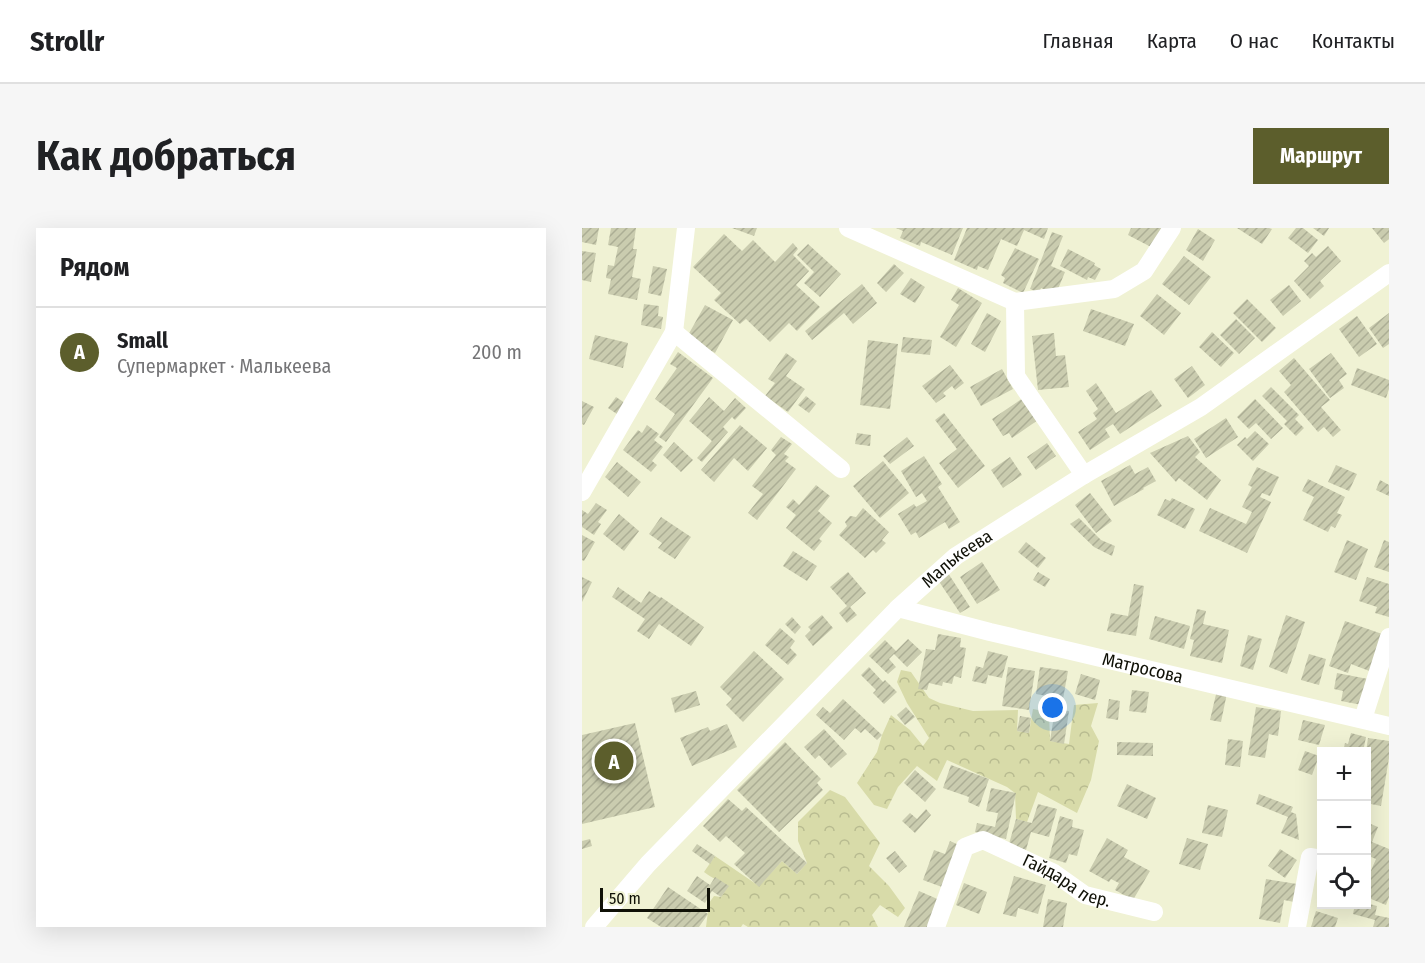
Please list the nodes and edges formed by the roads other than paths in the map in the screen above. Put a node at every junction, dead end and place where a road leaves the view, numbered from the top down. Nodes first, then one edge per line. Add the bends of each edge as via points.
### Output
1 (686, 228) edge
2 (848, 228) edge
3 (1172, 228) edge
4 (1389, 273) edge
5 (1015, 302) junction
6 (674, 332) junction
7 (841, 469) dead end
8 (1084, 475) junction
9 (582, 492) edge
10 (898, 608) junction
11 (1389, 638) edge
12 (1362, 719) junction
13 (1389, 726) edge
14 (1317, 858) edge
15 (1154, 912) dead end
16 (594, 927) edge
17 (936, 927) edge
18 (1297, 927) edge

1 - 6 street
2 - 5 street
3 - 5 street via 1144,271 1114,289
4 - 8 street, Малькеева via 1201,407
5 - 8 street via 1016,376
6 - 7 street
6 - 9 street
8 - 10 street, Малькеева via 956,556
10 - 12 street, Матросова
10 - 16 street, Малькеева via 648,864
11 - 12 street
12 - 13 street, Матросова
14 - 18 street via 1310,856
15 - 17 street, Гайдара пер. via 1085,895 1054,873 983,840 965,847

